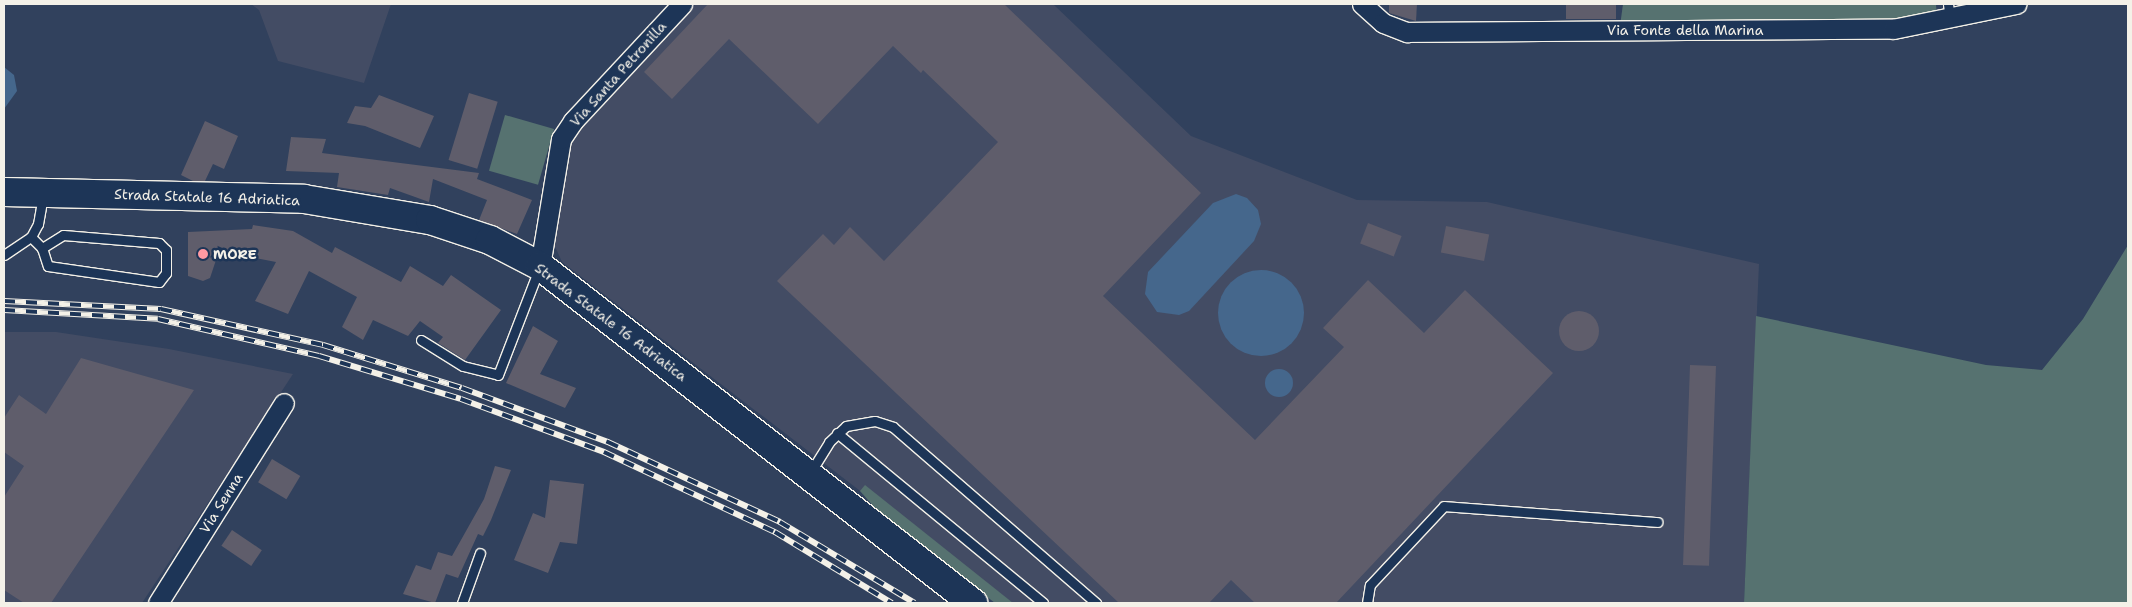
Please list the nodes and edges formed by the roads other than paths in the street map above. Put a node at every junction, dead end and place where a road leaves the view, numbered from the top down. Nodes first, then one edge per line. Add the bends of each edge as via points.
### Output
1 (682, 4) edge
2 (1362, 4) edge
3 (2016, 4) edge
4 (1949, 12) edge
5 (24, 193) edge
6 (31, 237) junction
7 (42, 248) junction
8 (4, 254) edge
9 (540, 266) junction
10 (421, 340) dead end
11 (284, 403) dead end
12 (837, 433) junction
13 (809, 475) junction
14 (1656, 522) dead end
15 (480, 553) dead end
16 (158, 603) edge
17 (462, 603) edge
18 (973, 603) edge
19 (1043, 603) edge
20 (1096, 603) edge
21 (1367, 603) edge

1 - 9 street, Via Santa Petronilla via 573,121 561,139
2 - 4 street, Via Fonte della Marina via 1383,23 1407,32 1893,29
3 - 4 street, Via Fonte della Marina
5 - 6 lane via 38,224
5 - 9 main road, Strada Statale 16 Adriatica via 235,195 374,208 430,220 490,240
6 - 7 lane
6 - 8 lane
7 - 7 lane via 48,266 159,282 166,273 166,250 159,243 64,235
9 - 10 lane via 498,375 463,366
9 - 13 main road, Strada Statale 16 Adriatica
11 - 16 street, Via Senna
12 - 13 lane
12 - 19 lane
12 - 20 lane via 862,421 893,427
13 - 18 main road, Strada Statale 16 Adriatica
14 - 21 lane via 1444,506 1370,585
15 - 17 lane

